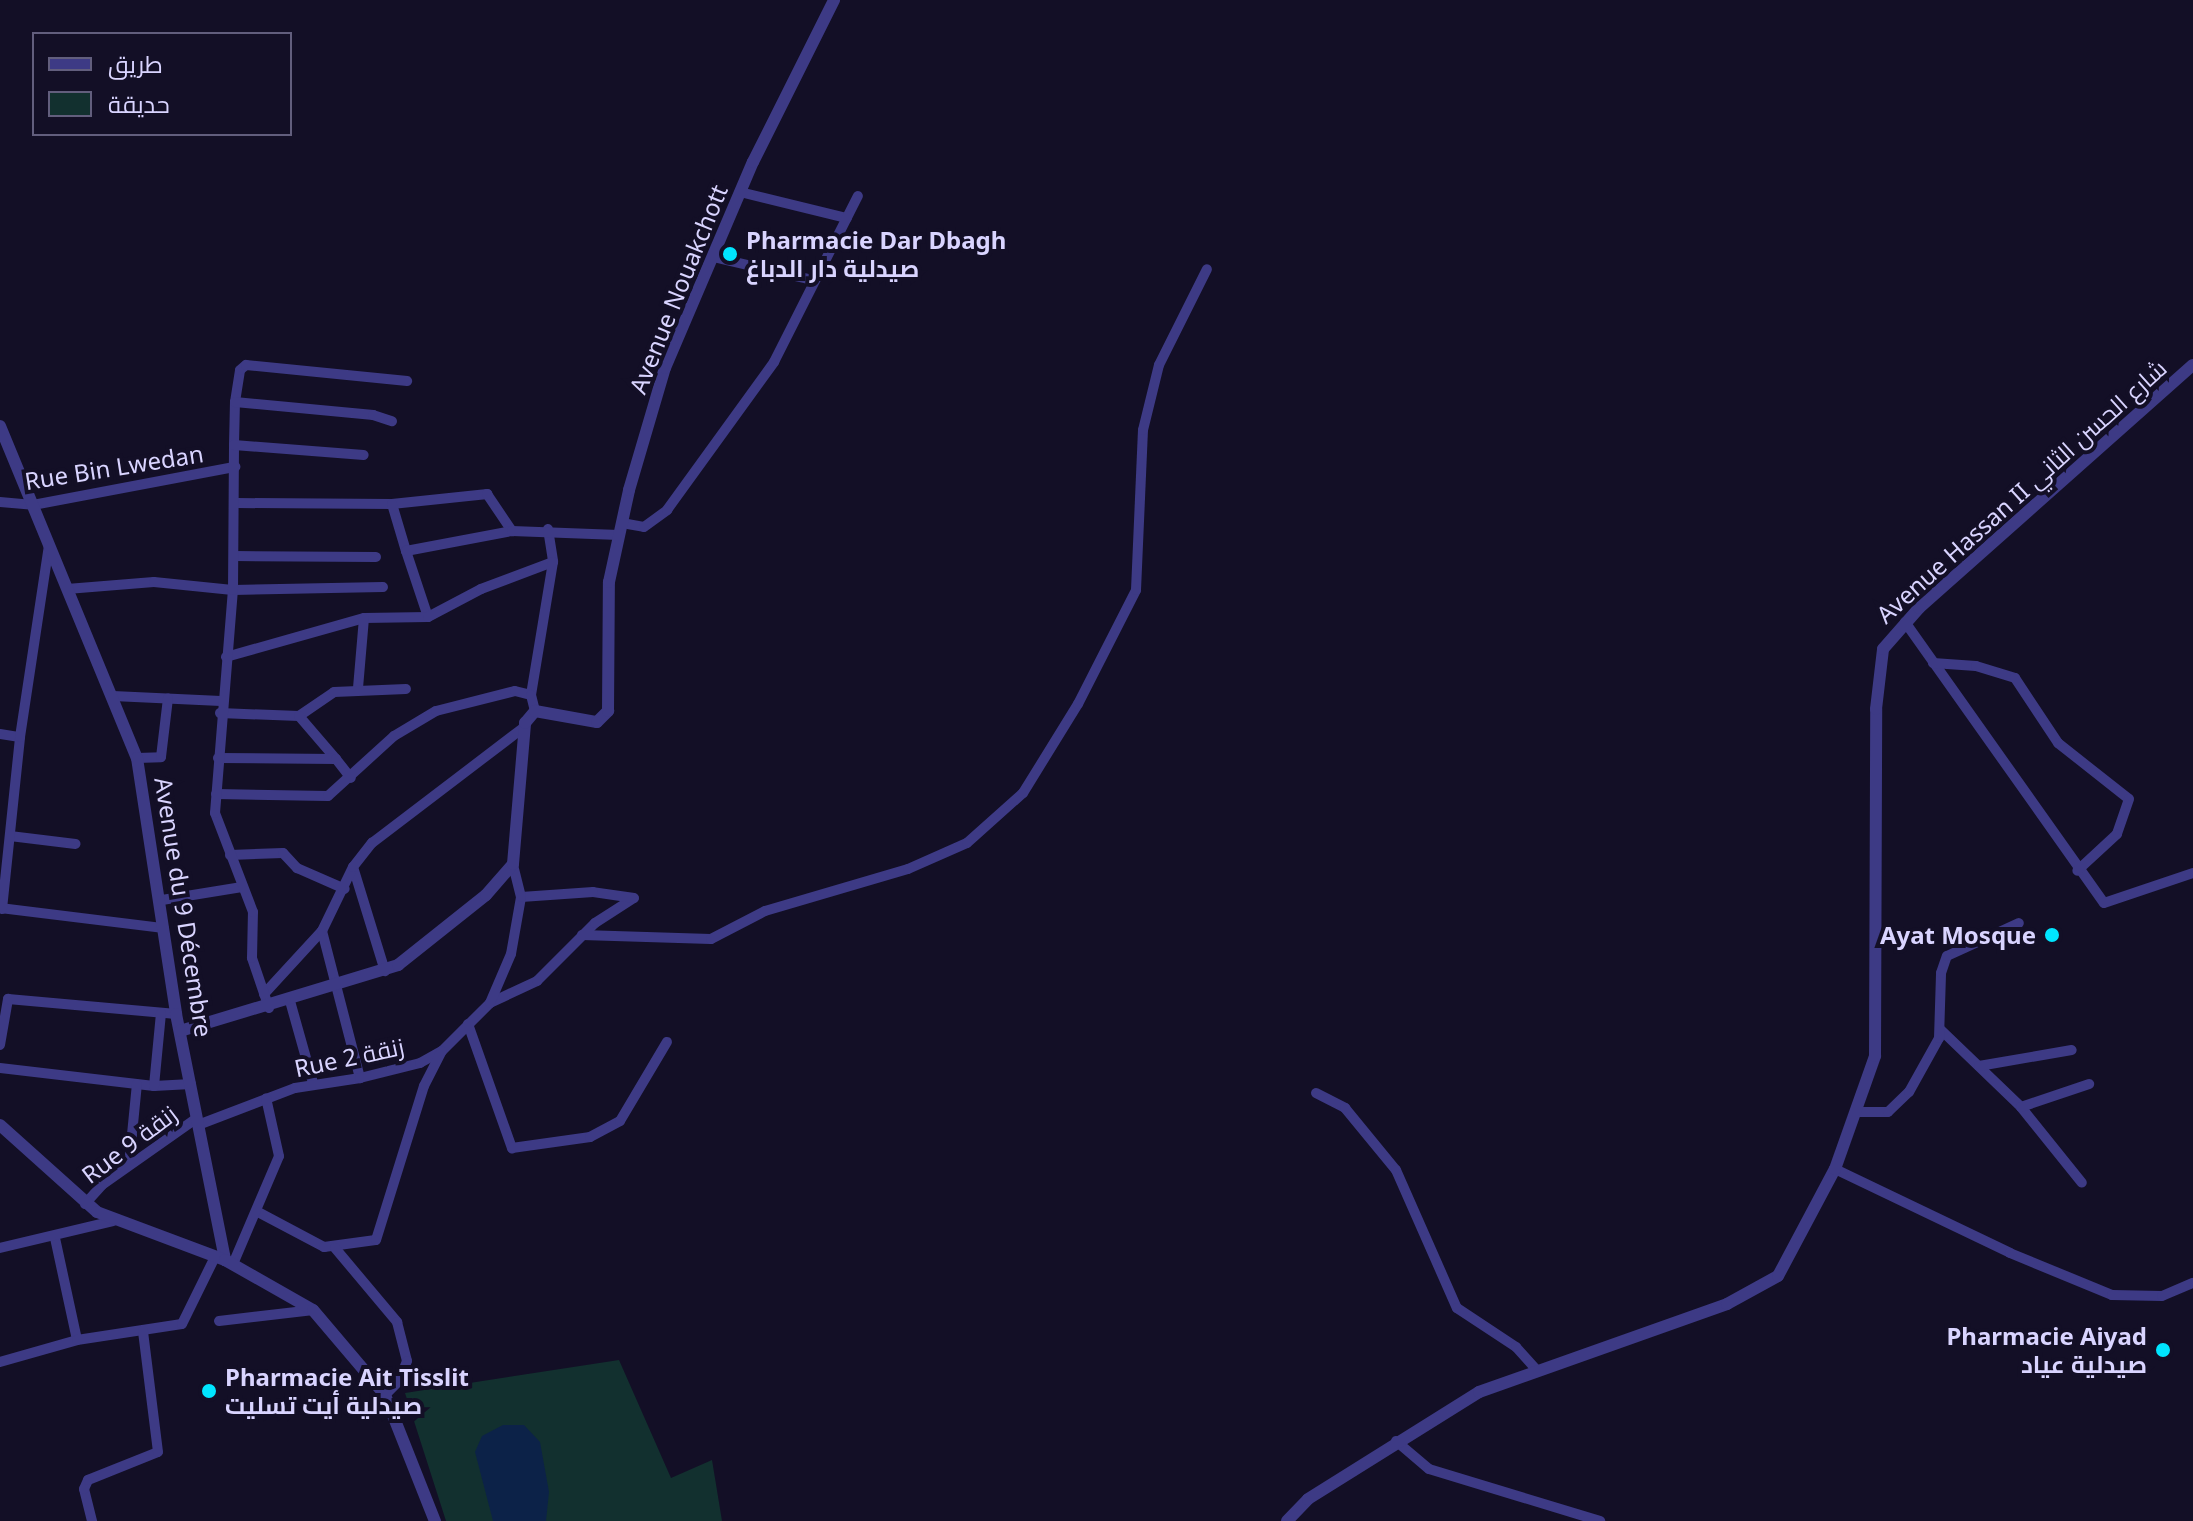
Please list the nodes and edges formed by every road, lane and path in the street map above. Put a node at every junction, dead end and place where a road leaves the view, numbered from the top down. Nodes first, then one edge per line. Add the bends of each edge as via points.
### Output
1 (834, 0) edge
2 (740, 192) junction
3 (858, 196) dead end
4 (847, 218) junction
5 (713, 257) junction
6 (1207, 269) dead end
7 (813, 280) junction
8 (2193, 365) edge
9 (407, 381) dead end
10 (235, 402) junction
11 (392, 421) dead end
12 (0, 426) edge
13 (234, 445) junction
14 (364, 455) dead end
15 (235, 467) junction
16 (0, 502) edge
17 (237, 503) junction
18 (392, 504) junction
19 (33, 505) junction
20 (548, 529) junction
21 (620, 529) junction
22 (512, 531) junction
23 (49, 546) junction
24 (406, 551) junction
25 (234, 556) junction
26 (376, 557) dead end
27 (553, 562) junction
28 (383, 587) dead end
29 (67, 589) junction
30 (233, 590) junction
31 (428, 617) junction
32 (364, 618) junction
33 (1905, 622) junction
34 (226, 657) junction
35 (1933, 663) junction
36 (358, 688) junction
37 (406, 689) dead end
38 (531, 695) junction
39 (113, 696) junction
40 (168, 698) junction
41 (221, 707) junction
42 (535, 711) junction
43 (299, 716) junction
44 (523, 728) junction
45 (0, 734) edge
46 (20, 737) junction
47 (137, 758) junction
48 (218, 758) junction
49 (336, 759) junction
50 (351, 778) junction
51 (216, 794) junction
52 (10, 836) junction
53 (76, 844) dead end
54 (230, 855) junction
55 (513, 864) junction
56 (353, 867) junction
57 (2077, 871) junction
58 (2193, 873) edge
59 (242, 887) junction
60 (345, 889) junction
61 (521, 897) junction
62 (162, 900) junction
63 (1, 908) edge
64 (2019, 923) dead end
65 (164, 928) junction
66 (322, 931) junction
67 (582, 935) junction
68 (385, 971) junction
69 (337, 985) junction
70 (264, 994) junction
71 (290, 1001) junction
72 (490, 1003) junction
73 (269, 1008) junction
74 (161, 1013) junction
75 (176, 1014) junction
76 (468, 1024) junction
77 (1941, 1030) junction
78 (180, 1031) junction
79 (667, 1042) dead end
80 (0, 1045) edge
81 (2072, 1050) dead end
82 (442, 1051) junction
83 (1979, 1066) junction
84 (0, 1068) edge
85 (360, 1078) junction
86 (313, 1083) junction
87 (137, 1084) junction
88 (191, 1084) junction
89 (2089, 1084) dead end
90 (154, 1086) junction
91 (1316, 1093) dead end
92 (266, 1098) junction
93 (2021, 1107) junction
94 (1857, 1112) junction
95 (198, 1122) junction
96 (0, 1125) edge
97 (6, 1137) edge
98 (129, 1165) junction
99 (1835, 1169) junction
100 (2082, 1183) dead end
101 (85, 1204) junction
102 (258, 1212) junction
103 (113, 1221) junction
104 (55, 1238) junction
105 (0, 1248) edge
106 (335, 1248) junction
107 (221, 1259) junction
108 (2193, 1283) edge
109 (313, 1310) junction
110 (219, 1321) dead end
111 (143, 1331) junction
112 (77, 1340) junction
113 (0, 1362) edge
114 (1537, 1370) junction
115 (385, 1395) junction
116 (1396, 1441) junction
117 (92, 1521) edge
118 (435, 1521) edge
119 (1276, 1521) edge
120 (1285, 1521) edge
121 (1600, 1521) edge

1 - 2 street, Avenue Nouakchott
2 - 4 street
2 - 5 street, Avenue Nouakchott
3 - 4 street
4 - 7 street
5 - 7 street
5 - 21 street, Avenue Nouakchott via 665,368
6 - 67 street via 1159,365 1146,417 1139,452 1136,590 1078,704 1023,793 967,843 899,872 765,911 711,939
7 - 21 street via 774,362 667,510 644,527
8 - 33 street, Avenue Hassan II شارع الحسن الثاني
9 - 10 street via 246,365 240,370
10 - 11 street
10 - 13 street
12 - 19 street, Avenue du 9 Décembre
13 - 14 street
13 - 15 street
15 - 17 street
15 - 19 street, Rue Bin Lwedan
16 - 19 street, Rue Bin Lwedan
17 - 18 street
17 - 25 street
18 - 22 street via 487,494
18 - 24 street
19 - 23 street, Avenue du 9 Décembre
20 - 21 street
20 - 22 street
20 - 27 street
21 - 42 street, Avenue Nouakchott via 606,612 608,711 597,722
22 - 24 street
23 - 29 street, Avenue du 9 Décembre
23 - 46 street
24 - 31 street
25 - 26 street
25 - 30 street
27 - 31 street via 481,589
27 - 38 street
28 - 30 street
29 - 30 street via 154,582
29 - 39 street, Avenue du 9 Décembre
30 - 34 street
31 - 32 street
32 - 34 street
32 - 36 street
33 - 35 street
33 - 94 street, Avenue Hassan II شارع الحسن الثاني via 1889,636 1878,671 1878,1034
34 - 41 street
35 - 57 street
35 - 57 street via 1976,666 2015,678 2058,743 2129,799 2117,834
36 - 37 street
36 - 43 street via 327,695
38 - 42 street
38 - 50 street via 503,693 436,711 394,736
39 - 40 street
39 - 47 street, Avenue du 9 Décembre
40 - 41 street
40 - 47 street via 161,757
41 - 43 street
41 - 48 street
42 - 44 street
43 - 49 street
44 - 55 street
44 - 56 street via 372,843
45 - 46 street
46 - 52 street
47 - 62 street, Avenue du 9 Décembre
48 - 49 street
48 - 51 street
49 - 50 street
50 - 51 street via 328,796
51 - 54 street via 218,828
52 - 53 street
52 - 63 street
54 - 59 street
54 - 60 street via 283,853 297,868
55 - 61 street, Rue 2 زنقة
55 - 68 street via 486,895 415,955
56 - 60 street
56 - 68 street
57 - 58 street via 2107,905
59 - 62 street
59 - 70 street via 253,912 252,958
60 - 66 street
61 - 67 street via 593,892 633,896
61 - 72 street, Rue 2 زنقة via 511,954
62 - 65 street, Avenue du 9 Décembre
63 - 65 street
64 - 77 street via 1947,956 1941,973
65 - 75 street, Avenue du 9 Décembre
66 - 69 street
66 - 70 street
67 - 72 street via 537,981
68 - 69 street
69 - 71 street
69 - 85 street
70 - 73 street
71 - 73 street
71 - 86 street
72 - 76 street, Rue 2 زنقة
73 - 78 street
74 - 75 street
74 - 80 street via 8,999
74 - 90 street
75 - 78 street, Avenue du 9 Décembre
76 - 79 street via 512,1148 590,1137 620,1121
76 - 82 street, Rue 2 زنقة
77 - 83 street
77 - 94 street via 1898,1106 1879,1113
78 - 88 street, Avenue du 9 Décembre
81 - 83 street
82 - 85 street, Rue 2 زنقة via 420,1063
82 - 106 street via 424,1086 376,1240
83 - 93 street
84 - 87 street
85 - 86 street, Rue 2 زنقة
86 - 92 street, Rue 2 زنقة
87 - 90 street
87 - 98 street
88 - 90 street
88 - 95 street, Avenue du 9 Décembre
89 - 93 street
91 - 114 street via 1345,1108 1396,1170 1457,1308 1516,1347
92 - 95 street, Rue 2 زنقة
92 - 102 street via 279,1156 257,1203
93 - 100 street
94 - 99 street, Avenue Hassan II شارع الحسن الثاني
95 - 98 street, Rue 9 زنقة
95 - 107 street, Avenue du 9 Décembre
96 - 97 street
97 - 101 street
98 - 101 street, Rue 9 زنقة
99 - 108 street via 2010,1253 2112,1295 2162,1296
99 - 114 street, Avenue Hassan II شارع الحسن الثاني via 1792,1256 1764,1287
101 - 103 street
102 - 106 street via 318,1245
102 - 107 street
103 - 104 street
103 - 107 street
104 - 105 street
104 - 112 street
106 - 115 street via 397,1322 407,1361 399,1381
107 - 109 street
107 - 111 street via 187,1322
109 - 110 street
109 - 115 street
111 - 112 street
111 - 117 street via 158,1452 88,1480 84,1489
112 - 113 street
114 - 116 street, Avenue Hassan II شارع الحسن الثاني via 1479,1392
115 - 118 street
116 - 120 street, Avenue Hassan II شارع الحسن الثاني via 1308,1499
116 - 121 street via 1429,1469
119 - 120 street

